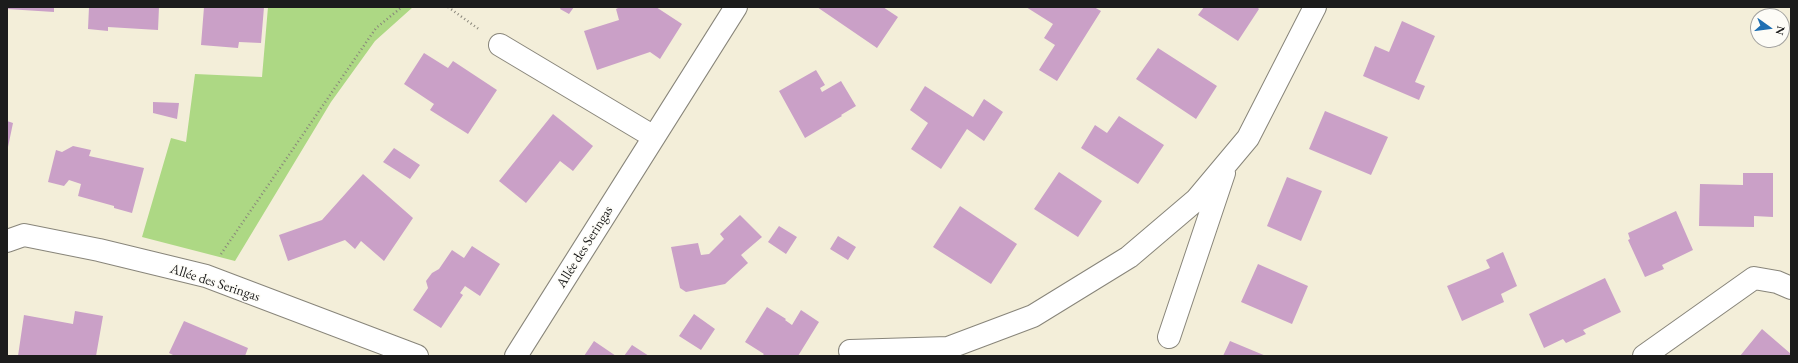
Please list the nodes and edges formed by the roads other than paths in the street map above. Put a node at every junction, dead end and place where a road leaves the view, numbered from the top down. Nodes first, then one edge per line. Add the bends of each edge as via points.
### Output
1 (736, 7) edge
2 (1315, 7) edge
3 (500, 45) road end
4 (654, 137) junction
5 (1228, 162) junction
6 (7, 241) edge
7 (1791, 288) edge
8 (1169, 337) dead end
9 (850, 351) dead end
10 (417, 356) edge
11 (516, 356) edge
12 (1644, 356) edge

1 - 4 street, Allée des Seringas
2 - 5 street via 1248,138
3 - 4 street
4 - 11 street, Allée des Seringas
5 - 8 street
5 - 9 street via 1196,200 1129,257 1033,316 948,348
6 - 10 street, Allée des Seringas via 24,235 206,276
7 - 12 street via 1777,282 1754,278

